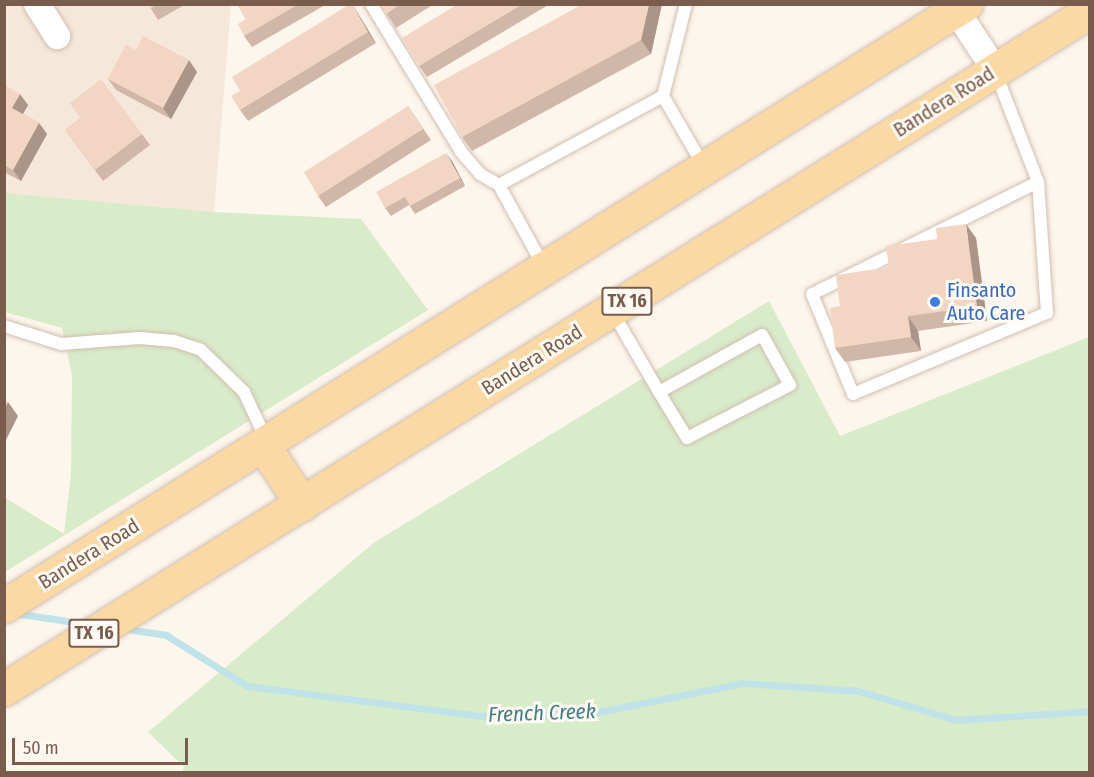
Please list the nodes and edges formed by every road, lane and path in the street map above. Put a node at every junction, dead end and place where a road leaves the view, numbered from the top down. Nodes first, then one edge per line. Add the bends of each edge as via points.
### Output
1 (37, 4) edge
2 (371, 4) edge
3 (686, 4) edge
4 (958, 6) edge
5 (1089, 11) edge
6 (57, 36) dead end
7 (995, 70) junction
8 (663, 96) junction
9 (705, 168) junction
10 (1038, 182) junction
11 (499, 185) junction
12 (544, 269) junction
13 (611, 310) junction
14 (4, 326) edge
15 (659, 392) junction
16 (265, 444) junction
17 (302, 504) junction
18 (4, 606) edge
19 (14, 682) edge

1 - 6 street
2 - 11 lane via 462,153 480,174
3 - 8 lane
4 - 7 street
4 - 9 main road, Bandera Road
5 - 7 main road, Bandera Road / TX 16
7 - 10 lane
7 - 13 main road, Bandera Road / TX 16
8 - 9 lane
8 - 11 lane
9 - 12 main road, Bandera Road
10 - 10 lane via 812,294 853,394 1047,313
11 - 12 lane
12 - 16 main road, Bandera Road
13 - 15 lane
13 - 17 main road, Bandera Road / TX 16
14 - 16 lane via 61,344 140,338 174,341 201,350 244,392
15 - 15 lane via 687,438 790,385 762,335
16 - 17 main road
16 - 18 main road, Bandera Road
17 - 19 main road, Bandera Road / TX 16

